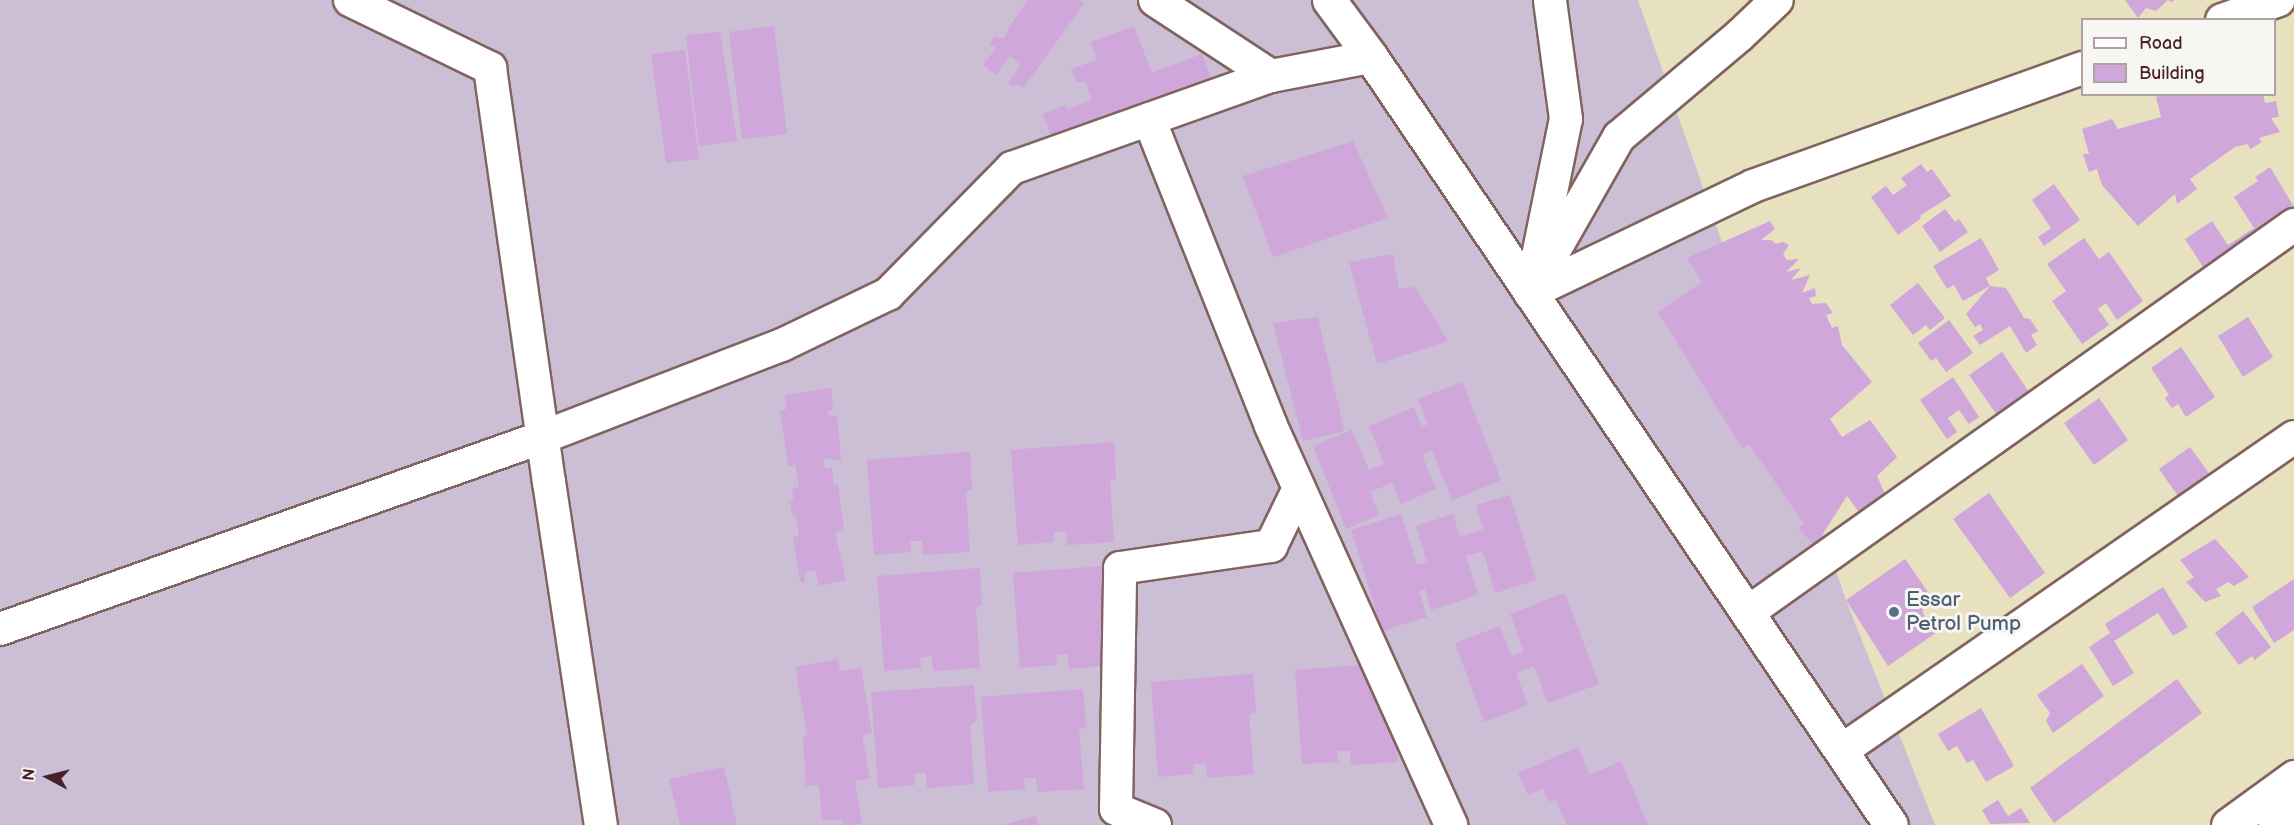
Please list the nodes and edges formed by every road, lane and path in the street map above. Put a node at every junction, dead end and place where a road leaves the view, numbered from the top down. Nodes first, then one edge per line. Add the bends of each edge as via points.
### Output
1 (350, 0) edge
2 (1155, 0) edge
3 (1329, 0) edge
4 (1777, 0) edge
5 (2279, 0) edge
6 (1554, 6) edge
7 (2225, 12) edge
8 (1371, 57) junction
9 (2081, 68) edge
10 (1271, 76) junction
11 (1149, 119) junction
12 (2294, 225) edge
13 (1530, 293) junction
14 (543, 437) junction
15 (2294, 437) edge
16 (1299, 488) junction
17 (1747, 613) junction
18 (0, 629) edge
19 (1841, 751) junction
20 (2294, 777) edge
21 (2294, 812) edge
22 (602, 825) edge
23 (1155, 825) edge
24 (1451, 825) edge
25 (1891, 825) edge
26 (2228, 825) edge
27 (2275, 825) edge

1 - 14 street via 490,68
2 - 10 street
3 - 8 street
4 - 13 street via 1619,137
5 - 7 street
6 - 13 street via 1566,119
8 - 10 street
8 - 13 street
9 - 13 street via 1753,186
10 - 11 street
11 - 14 street via 1012,168 888,294 782,345
11 - 16 street
12 - 17 street
13 - 17 street
14 - 18 street
14 - 22 street
15 - 19 street
16 - 23 street via 1271,546 1120,568 1116,809
16 - 24 street
17 - 19 street
19 - 25 street
20 - 26 street
21 - 27 street

